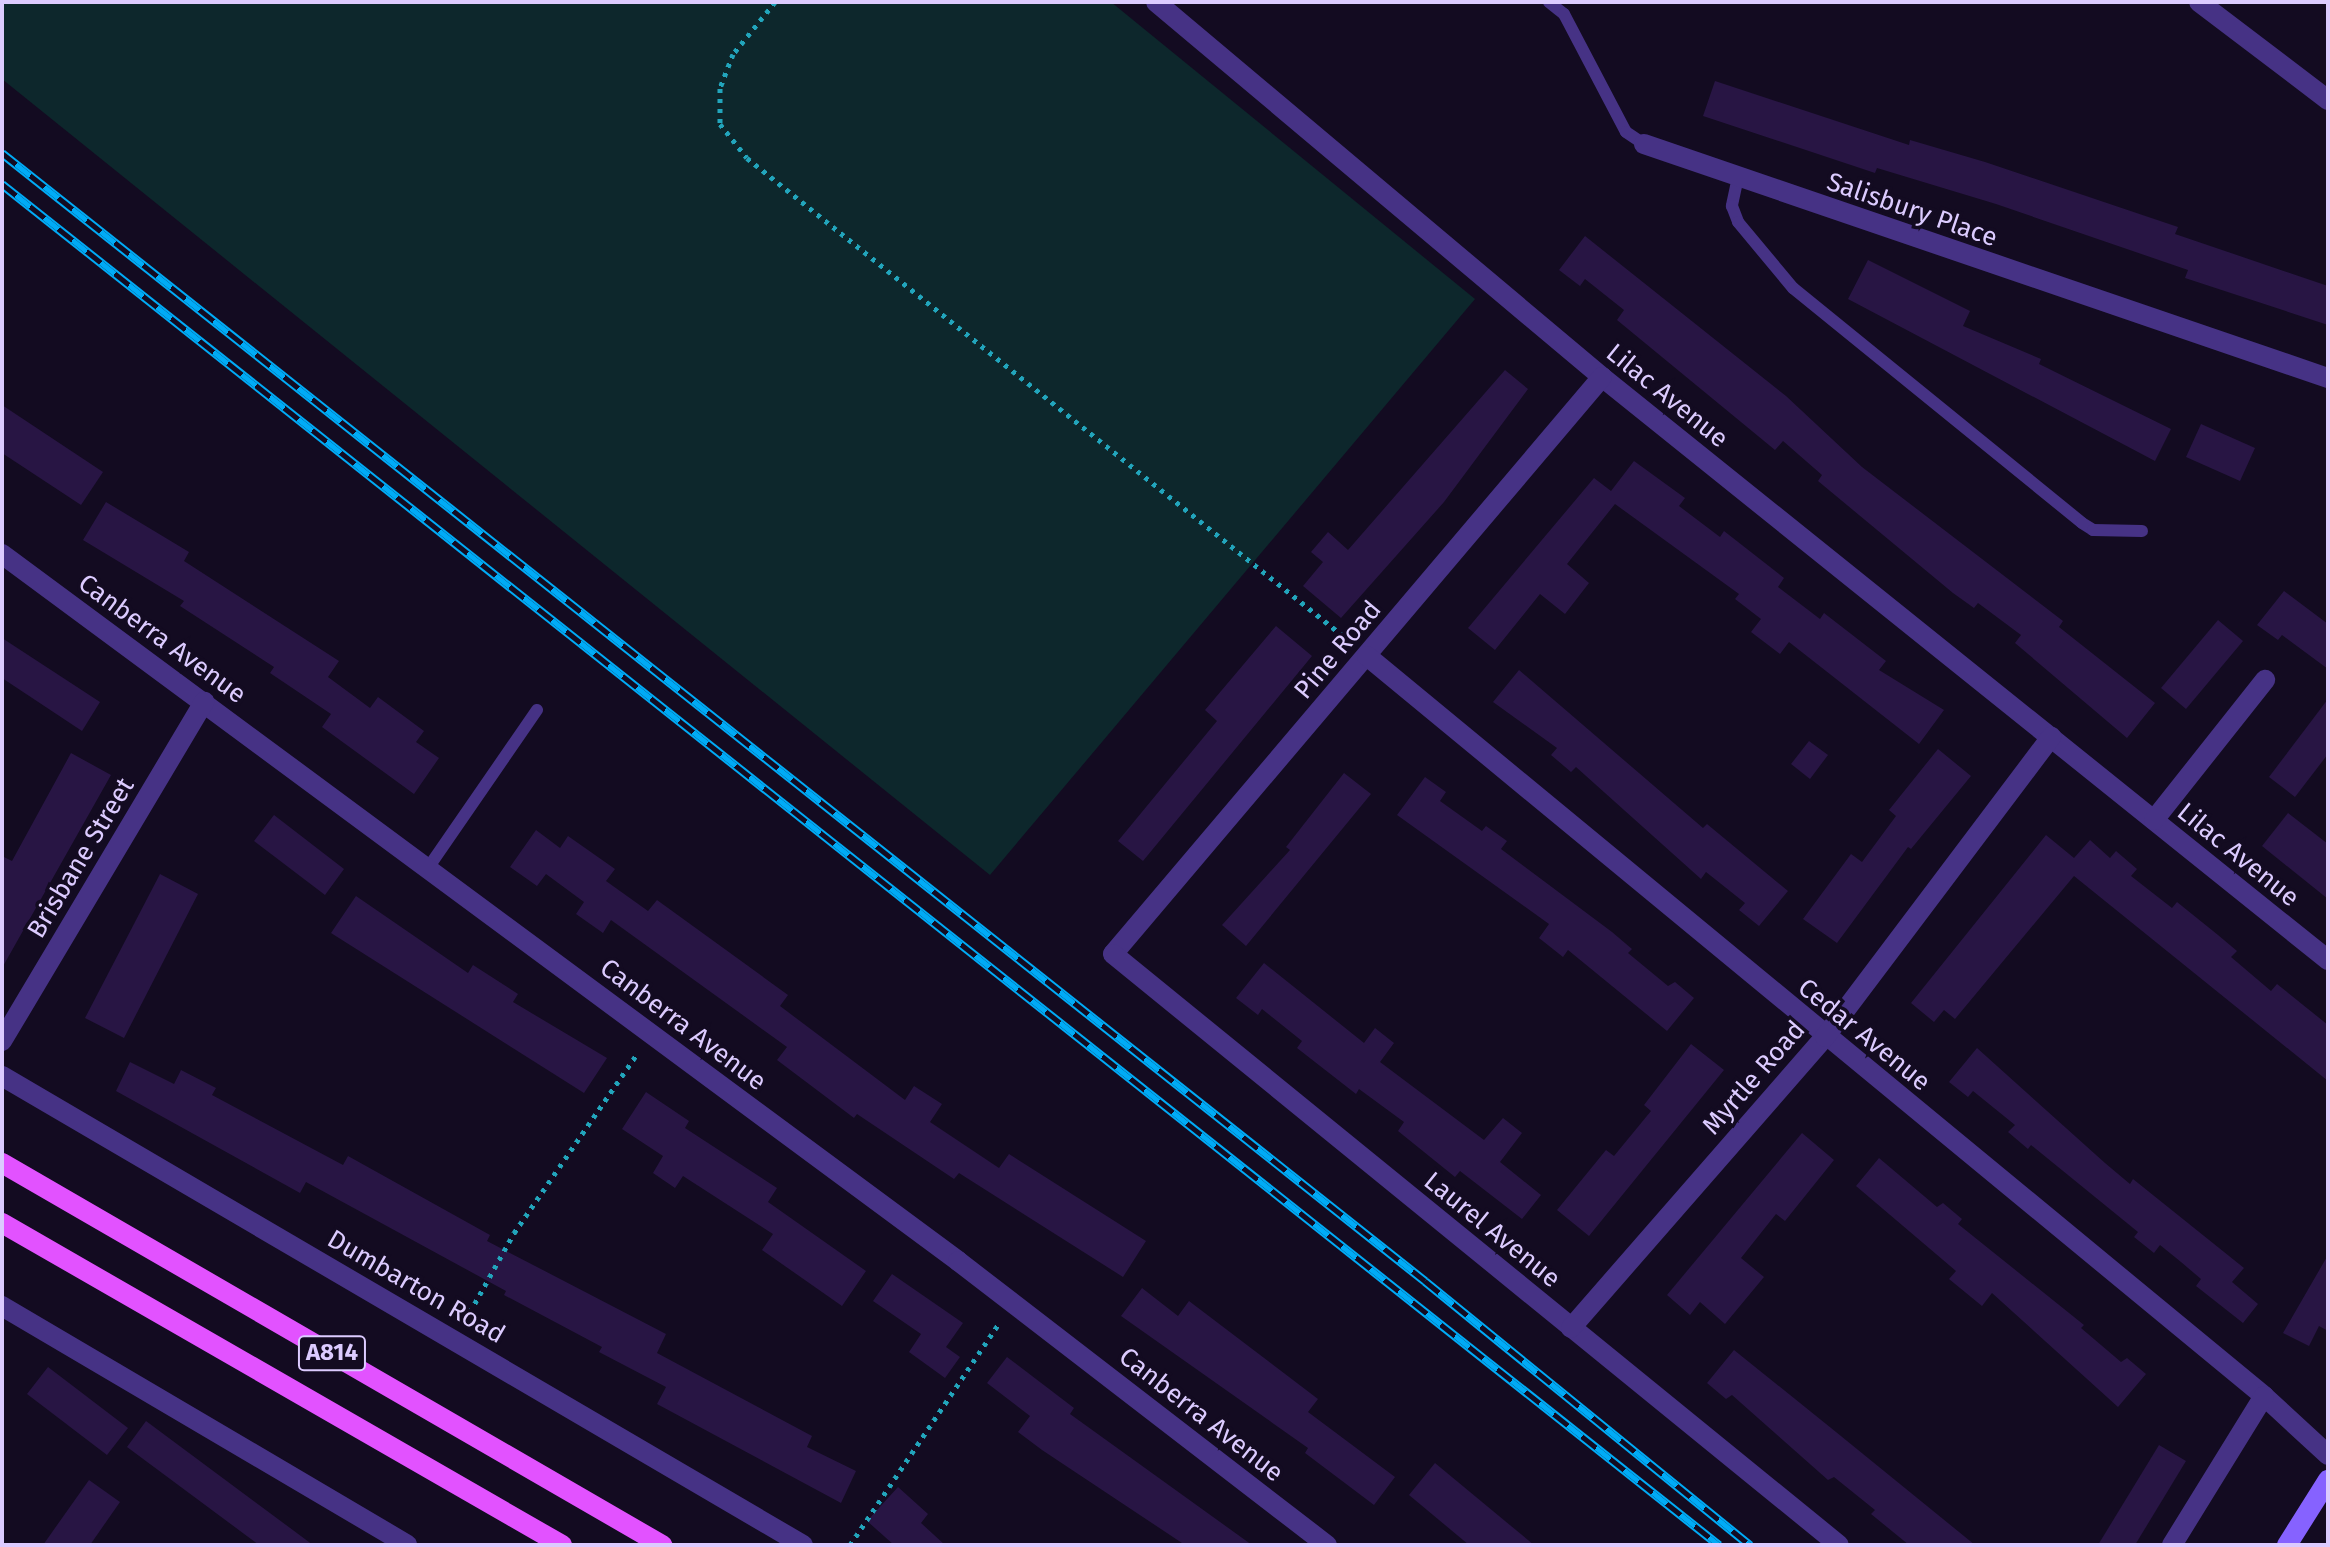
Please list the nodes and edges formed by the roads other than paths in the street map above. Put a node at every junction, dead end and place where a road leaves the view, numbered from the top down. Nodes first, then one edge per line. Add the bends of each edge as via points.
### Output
1 (1156, 2) edge
2 (1549, 2) edge
3 (2199, 2) edge
4 (2328, 100) edge
5 (1644, 144) joint
6 (1738, 177) junction
7 (1602, 377) junction
8 (2328, 378) edge
9 (2142, 531) dead end
10 (2, 554) edge
11 (1367, 656) junction
12 (2265, 680) dead end
13 (204, 702) junction
14 (537, 710) dead end
15 (2051, 737) junction
16 (2154, 820) junction
17 (428, 868) junction
18 (1113, 954) joint
19 (2328, 960) edge
20 (1825, 1037) junction
21 (2, 1041) edge
22 (2, 1076) edge
23 (2, 1163) edge
24 (2, 1223) edge
25 (2, 1306) edge
26 (1571, 1328) junction
27 (2264, 1396) junction
28 (2328, 1455) edge
29 (2328, 1480) edge
30 (376, 1537) edge
31 (777, 1537) edge
32 (407, 1545) edge
33 (562, 1545) edge
34 (662, 1545) edge
35 (803, 1545) edge
36 (1327, 1545) edge
37 (1839, 1545) edge
38 (2172, 1545) edge
39 (2287, 1545) edge

1 - 7 street, Lilac Avenue
2 - 5 lane, Salisbury Place via 1564,14 1626,132
3 - 4 street
5 - 6 street, Salisbury Place
6 - 8 street, Salisbury Place
6 - 9 lane via 1732,206 1738,222 1793,288 2082,523 2093,530
7 - 11 street, Pine Road
7 - 15 street, Lilac Avenue
10 - 13 street, Canberra Avenue
11 - 18 street, Pine Road
11 - 20 street, Cedar Avenue
12 - 16 street, Lilac Avenue
13 - 17 street, Canberra Avenue
13 - 21 street, Brisbane Street
14 - 17 lane
15 - 16 street, Lilac Avenue
15 - 20 street, Myrtle Road
16 - 19 street, Lilac Avenue
17 - 36 street, Canberra Avenue via 1013,1303
18 - 26 street, Laurel Avenue
20 - 26 street, Myrtle Road
20 - 27 street, Cedar Avenue
22 - 31 street, Dumbarton Road via 455,1340
23 - 34 main road, A814
24 - 33 main road, A814
25 - 30 street
26 - 37 street, Laurel Avenue
27 - 28 street, Cedar Avenue
27 - 38 street
29 - 39 street
30 - 32 street
31 - 35 street, Dumbarton Road

